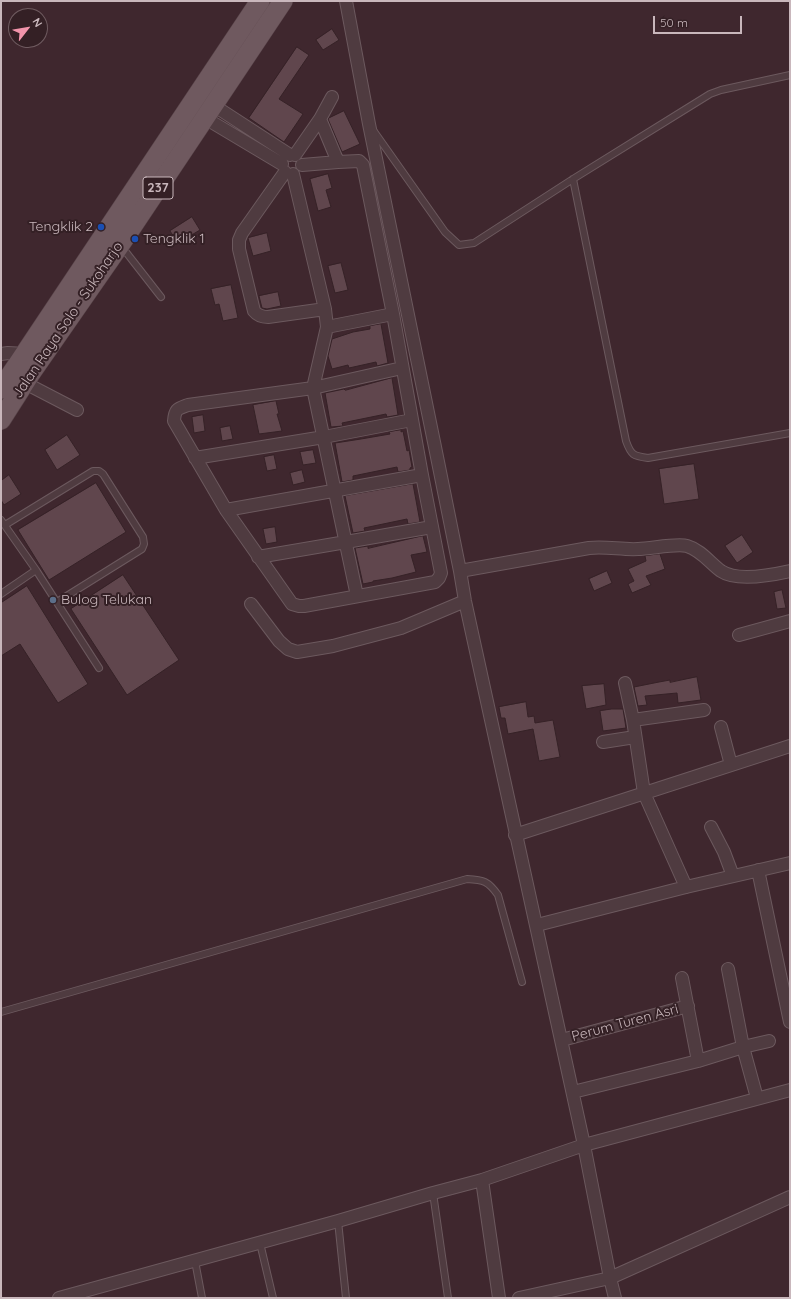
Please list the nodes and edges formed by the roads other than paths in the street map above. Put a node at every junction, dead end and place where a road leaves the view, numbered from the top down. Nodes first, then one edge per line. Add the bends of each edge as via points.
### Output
1 (260, 1) edge
2 (346, 1) edge
3 (278, 4) edge
4 (790, 75) edge
5 (332, 97) dead end
6 (209, 112) junction
7 (320, 119) junction
8 (369, 124) junction
9 (338, 162) junction
10 (291, 164) junction
11 (573, 179) junction
12 (120, 245) junction
13 (161, 297) dead end
14 (324, 309) junction
15 (393, 314) junction
16 (326, 327) junction
17 (1, 354) edge
18 (402, 368) junction
19 (24, 370) junction
20 (313, 388) junction
21 (1, 389) edge
22 (77, 410) dead end
23 (1, 420) edge
24 (412, 420) junction
25 (790, 433) edge
26 (324, 437) junction
27 (195, 458) junction
28 (422, 475) junction
29 (336, 490) junction
30 (226, 510) junction
31 (3, 522) edge
32 (432, 527) junction
33 (346, 542) junction
34 (258, 557) junction
35 (36, 570) junction
36 (460, 571) junction
37 (790, 571) edge
38 (1, 594) edge
39 (357, 596) junction
40 (465, 601) junction
41 (57, 602) junction
42 (250, 604) dead end
43 (790, 621) edge
44 (739, 635) dead end
45 (99, 668) dead end
46 (625, 683) dead end
47 (704, 710) dead end
48 (633, 720) junction
49 (721, 727) dead end
50 (635, 737) junction
51 (603, 742) dead end
52 (790, 746) edge
53 (731, 765) junction
54 (644, 793) junction
55 (711, 826) dead end
56 (515, 835) junction
57 (790, 863) edge
58 (758, 873) junction
59 (733, 876) junction
60 (686, 887) junction
61 (537, 925) junction
62 (728, 969) dead end
63 (682, 978) dead end
64 (522, 982) dead end
65 (688, 1006) junction
66 (1, 1012) edge
67 (790, 1022) edge
68 (562, 1040) junction
69 (769, 1041) dead end
70 (743, 1047) junction
71 (698, 1060) junction
72 (790, 1090) edge
73 (573, 1092) junction
74 (757, 1098) junction
75 (584, 1145) junction
76 (482, 1180) junction
77 (433, 1193) junction
78 (790, 1197) edge
79 (338, 1221) junction
80 (260, 1243) junction
81 (195, 1261) junction
82 (610, 1278) junction
83 (59, 1298) edge
84 (202, 1298) edge
85 (273, 1298) edge
86 (346, 1298) edge
87 (448, 1298) edge
88 (499, 1298) edge
89 (519, 1298) edge
90 (615, 1298) edge

1 - 19 main road, Jalan Raya Solo - Sukoharjo / 237
2 - 8 street
3 - 6 main road, Jalan Raya Solo - Sukoharjo / 237
4 - 11 lane via 710,94
5 - 7 street
6 - 10 street
6 - 12 main road, Jalan Raya Solo - Sukoharjo / 237
7 - 9 street
7 - 10 street
8 - 11 lane via 445,232 459,245 474,243
8 - 36 street
9 - 10 street
9 - 15 street via 359,161 363,165
10 - 14 street
10 - 14 street via 242,233 239,249 257,315 268,317
11 - 25 lane via 630,452 637,457 648,458
12 - 13 lane
12 - 19 main road, Jalan Raya Solo - Sukoharjo / 237
14 - 16 street
15 - 16 street
15 - 18 street
16 - 20 street
17 - 19 street via 8,352
18 - 20 street
18 - 24 street
19 - 21 main road, Jalan Raya Solo - Sukoharjo / 237
19 - 22 street
19 - 23 main road, Jalan Raya Solo - Sukoharjo / 237
20 - 26 street
20 - 27 street via 178,408 174,414 174,421
24 - 26 street
24 - 28 street
26 - 27 street
26 - 29 street
27 - 30 street
28 - 29 street
28 - 32 street
29 - 30 street
29 - 33 street
30 - 34 street
31 - 35 lane
31 - 41 lane via 93,471 103,474 143,537 144,544 142,549
32 - 33 street
32 - 39 street via 441,573 438,580
33 - 34 street
33 - 39 street
34 - 39 street via 290,602 296,606
35 - 38 lane
35 - 41 lane
36 - 37 street via 589,548 636,550 683,546 697,551 721,571 733,576 773,575
36 - 40 street
40 - 42 street via 401,628 333,646 297,652 288,649 279,641
40 - 56 street
41 - 45 lane
43 - 44 street
46 - 48 street
47 - 48 street
48 - 50 street
49 - 53 street
50 - 51 street
50 - 54 street
52 - 53 street
53 - 54 street
54 - 56 street
54 - 60 street
55 - 59 street
56 - 61 street
57 - 58 street
58 - 59 street
58 - 67 street
59 - 60 street
60 - 61 street
61 - 68 street
62 - 70 street
63 - 65 street, Perum Turen Asri
64 - 66 lane via 498,895 491,885 482,880 467,879
65 - 68 street, Perum Turen Asri
65 - 71 street, Perum Turen Asri
68 - 73 street
69 - 70 street
70 - 71 street
70 - 74 street
71 - 73 street
72 - 74 street
73 - 75 street
74 - 75 street
75 - 76 street
75 - 82 street
76 - 77 street
76 - 88 street
77 - 79 street
77 - 87 lane
78 - 82 street
79 - 80 street
79 - 86 lane
80 - 81 street
80 - 85 lane
81 - 83 street
81 - 84 lane
82 - 89 street
82 - 90 street

